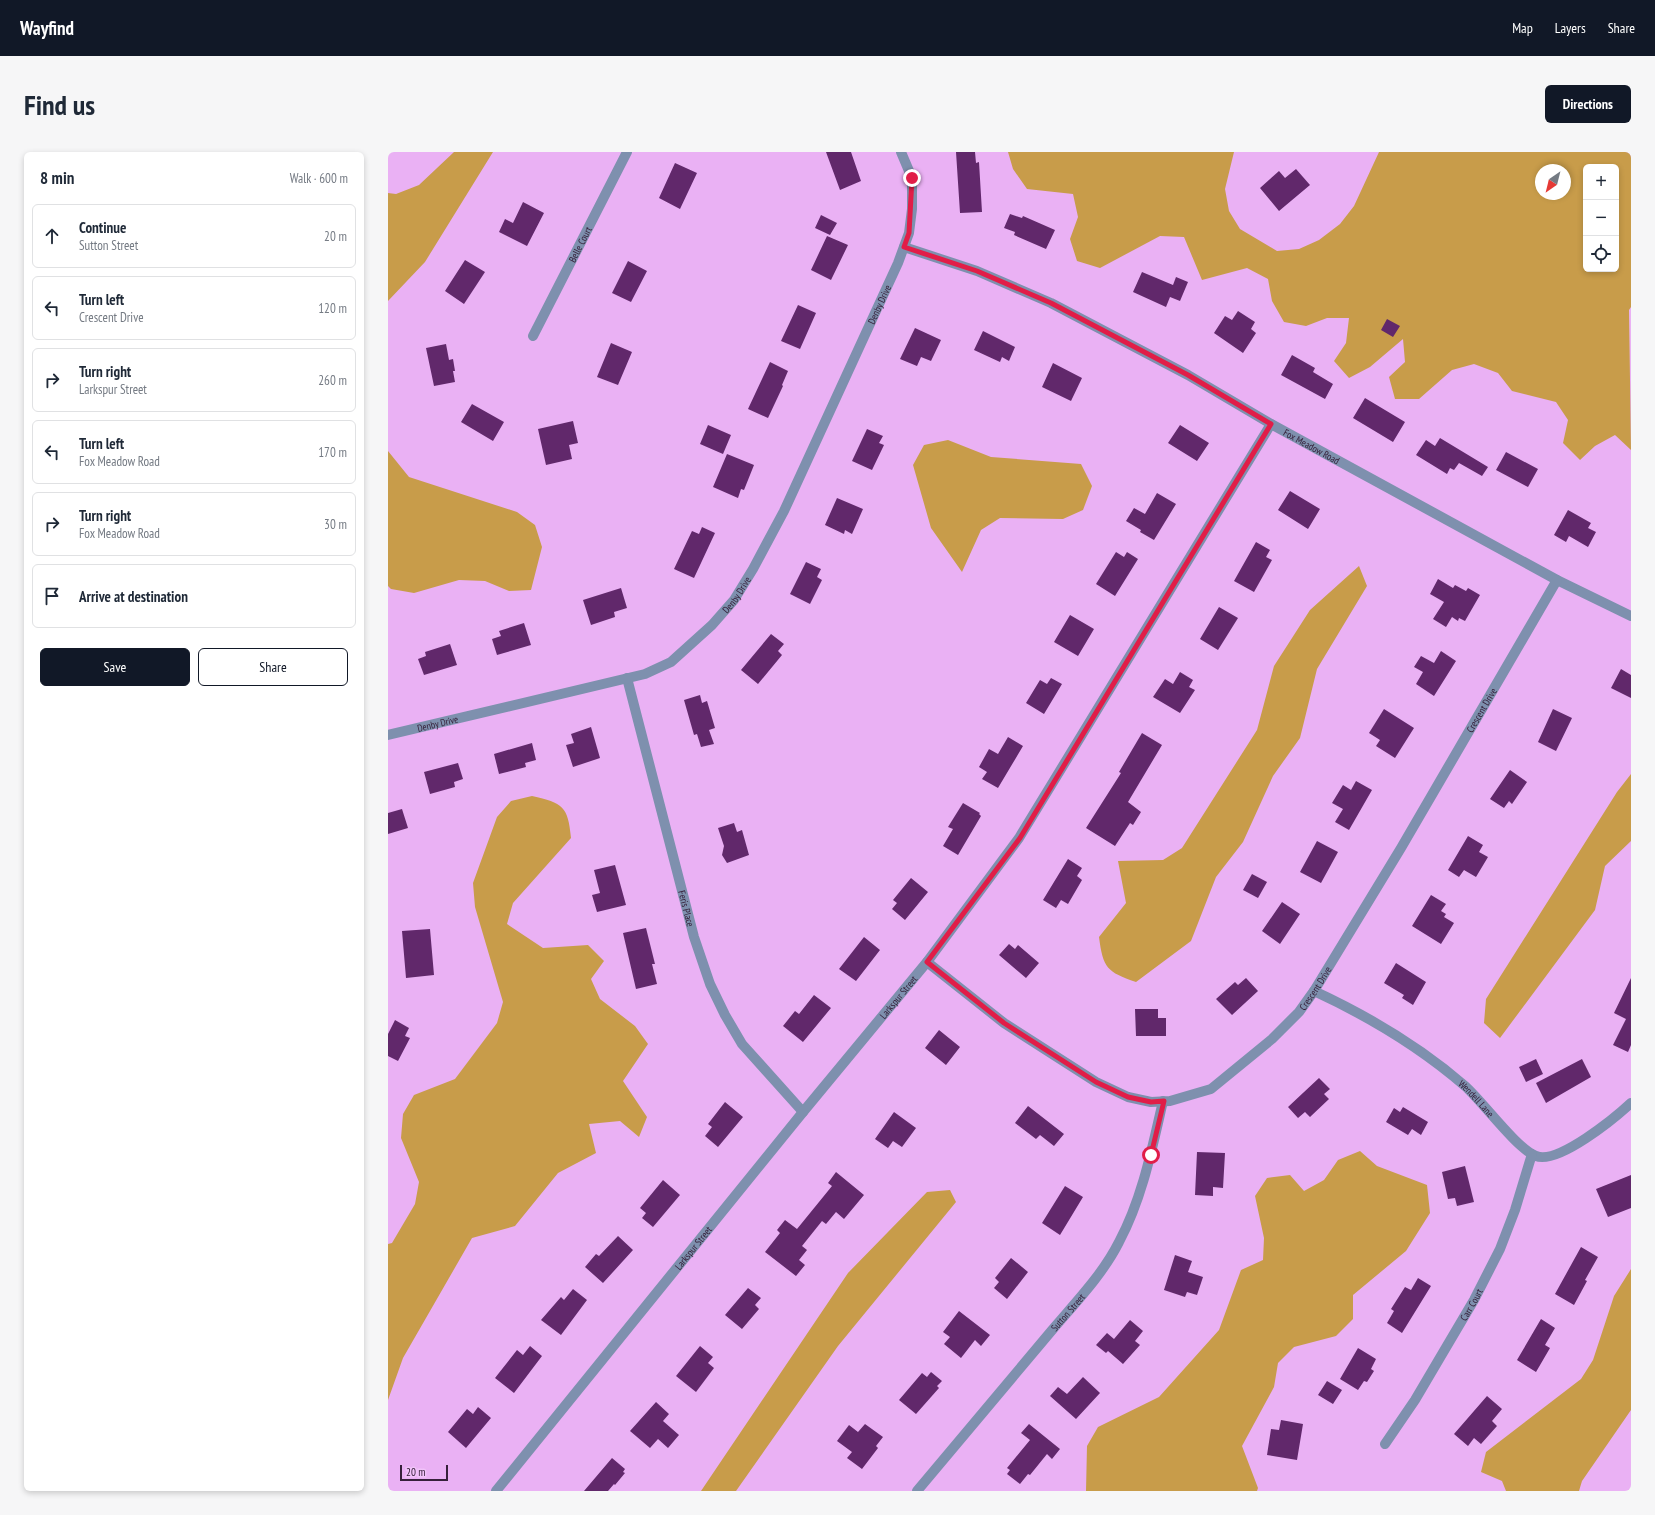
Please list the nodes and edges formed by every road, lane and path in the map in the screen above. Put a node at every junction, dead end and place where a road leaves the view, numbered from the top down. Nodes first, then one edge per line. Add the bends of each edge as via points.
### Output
1 (627, 152) edge
2 (901, 152) edge
3 (904, 247) junction
4 (533, 336) dead end
5 (1271, 424) junction
6 (1557, 580) junction
7 (1631, 616) edge
8 (627, 678) junction
9 (388, 735) edge
10 (927, 962) junction
11 (1314, 992) junction
12 (1164, 1101) junction
13 (1631, 1102) edge
14 (803, 1112) junction
15 (1532, 1154) junction
16 (1385, 1444) dead end
17 (496, 1491) edge
18 (917, 1491) edge

1 - 4 street, Belle Court
2 - 3 street via 912,178 909,233
3 - 5 street, Fox Meadow Road via 977,271 1051,303 1188,375
3 - 8 street, Denby Drive via 784,510 738,594 712,625 671,662 644,674
5 - 6 street, Fox Meadow Road
5 - 10 street, Larkspur Street via 1020,838
6 - 7 street, Fox Meadow Road
6 - 11 street, Crescent Drive
8 - 9 street, Denby Drive
8 - 14 street, Feris Place via 694,937 710,984 742,1044
10 - 12 street, Crescent Drive via 1004,1023 1096,1082 1128,1097 1151,1102
10 - 14 street, Larkspur Street
11 - 12 street, Crescent Drive via 1299,1012 1272,1039 1211,1089
11 - 15 street, Wendell Lane via 1344,1005 1407,1042 1440,1066 1466,1087
12 - 18 street, Sutton Street via 1130,1220 1119,1244 1094,1279 991,1405
13 - 15 street via 1615,1118 1584,1140 1549,1156 1536,1157
14 - 17 street, Larkspur Street
15 - 16 street, Carr Court via 1500,1249 1474,1300 1415,1400

